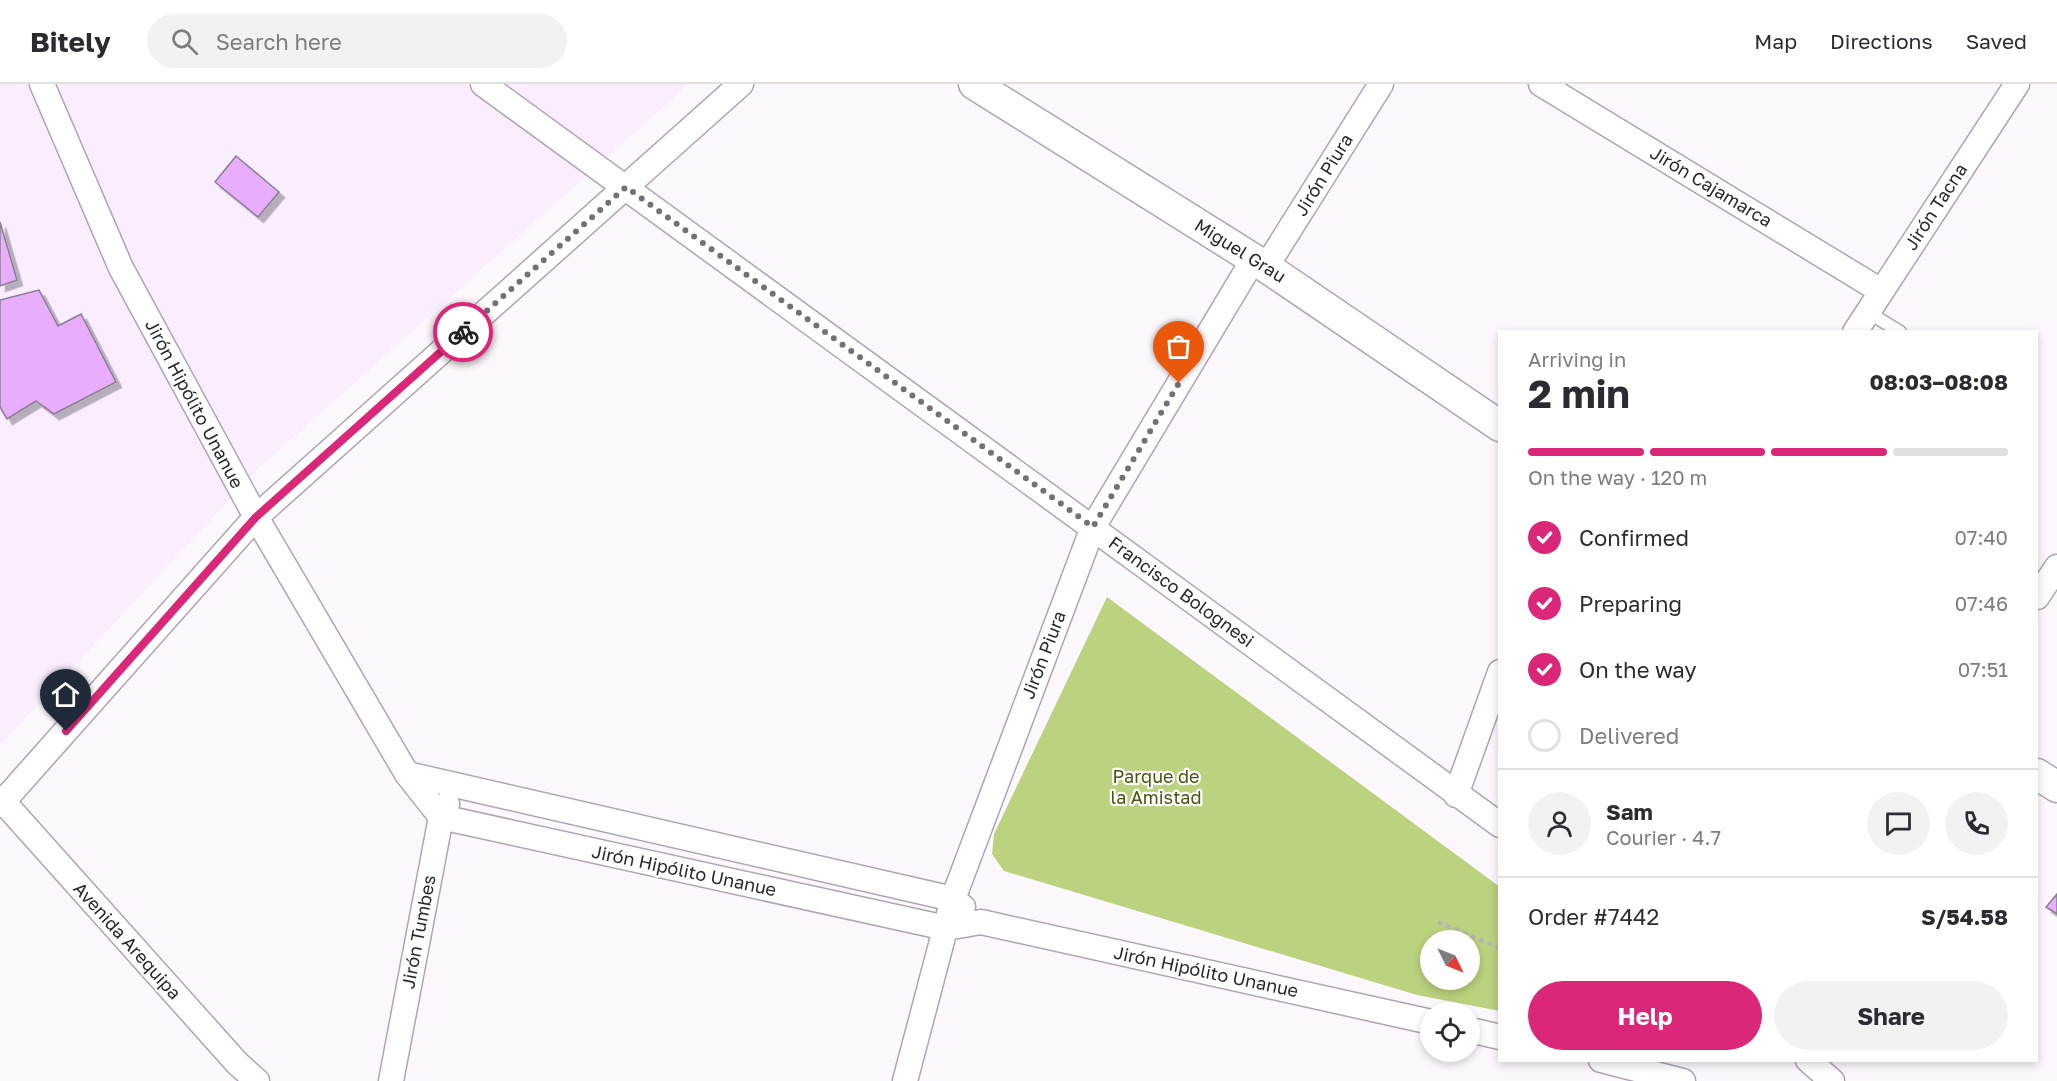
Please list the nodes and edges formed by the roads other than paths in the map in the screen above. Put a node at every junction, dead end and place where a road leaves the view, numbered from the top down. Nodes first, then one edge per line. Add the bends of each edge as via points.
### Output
1 (42, 84) edge
2 (483, 84) edge
3 (741, 84) edge
4 (974, 84) edge
5 (1381, 84) edge
6 (1541, 84) edge
7 (2017, 84) edge
8 (626, 187) junction
9 (1260, 263) junction
10 (1881, 291) junction
11 (1862, 322) edge
12 (1892, 330) edge
13 (1498, 425) edge
14 (256, 517) junction
15 (1093, 527) junction
16 (2057, 567) edge
17 (2038, 596) edge
18 (1498, 678) edge
19 (407, 774) junction
20 (2038, 775) edge
21 (455, 786) junction
22 (2057, 787) edge
23 (1456, 795) junction
24 (1, 802) edge
25 (441, 817) junction
26 (1498, 824) edge
27 (953, 898) junction
28 (981, 922) junction
29 (946, 928) junction
30 (1420, 1020) edge
31 (1480, 1032) edge
32 (1498, 1037) edge
33 (1609, 1062) edge
34 (1811, 1062) edge
35 (1832, 1075) edge
36 (257, 1081) edge
37 (391, 1081) edge
38 (905, 1081) edge
39 (1683, 1081) edge

1 - 14 street, Jirón Hipólito Unanue via 121,268
2 - 8 street, Francisco Bolognesi
3 - 8 street
4 - 9 street, Miguel Grau
5 - 9 street, Jirón Piura
6 - 10 street, Jirón Cajamarca
7 - 10 street, Jirón Tacna
8 - 14 street
8 - 15 street, Francisco Bolognesi
9 - 13 street, Miguel Grau
9 - 15 street, Jirón Piura
10 - 11 street, Jirón Tacna
11 - 12 lane
14 - 19 street, Jirón Hipólito Unanue
14 - 24 street
15 - 23 street, Francisco Bolognesi
15 - 27 street, Jirón Piura
16 - 17 street
18 - 23 street
19 - 21 street, Jirón Hipólito Unanue
19 - 25 street, Jirón Hipólito Unanue
20 - 22 street
21 - 25 street, Jirón Tumbes
21 - 27 street, Jirón Hipólito Unanue
23 - 26 street, Francisco Bolognesi
24 - 36 street, Avenida Arequipa
25 - 29 street, Jirón Hipólito Unanue
25 - 37 street, Jirón Tumbes
27 - 28 street, Jirón Hipólito Unanue
27 - 29 street, Jirón Piura
28 - 29 street, Jirón Hipólito Unanue
28 - 30 street, Jirón Hipólito Unanue
29 - 38 street, Jirón Piura
31 - 32 street
33 - 39 street
34 - 35 street

